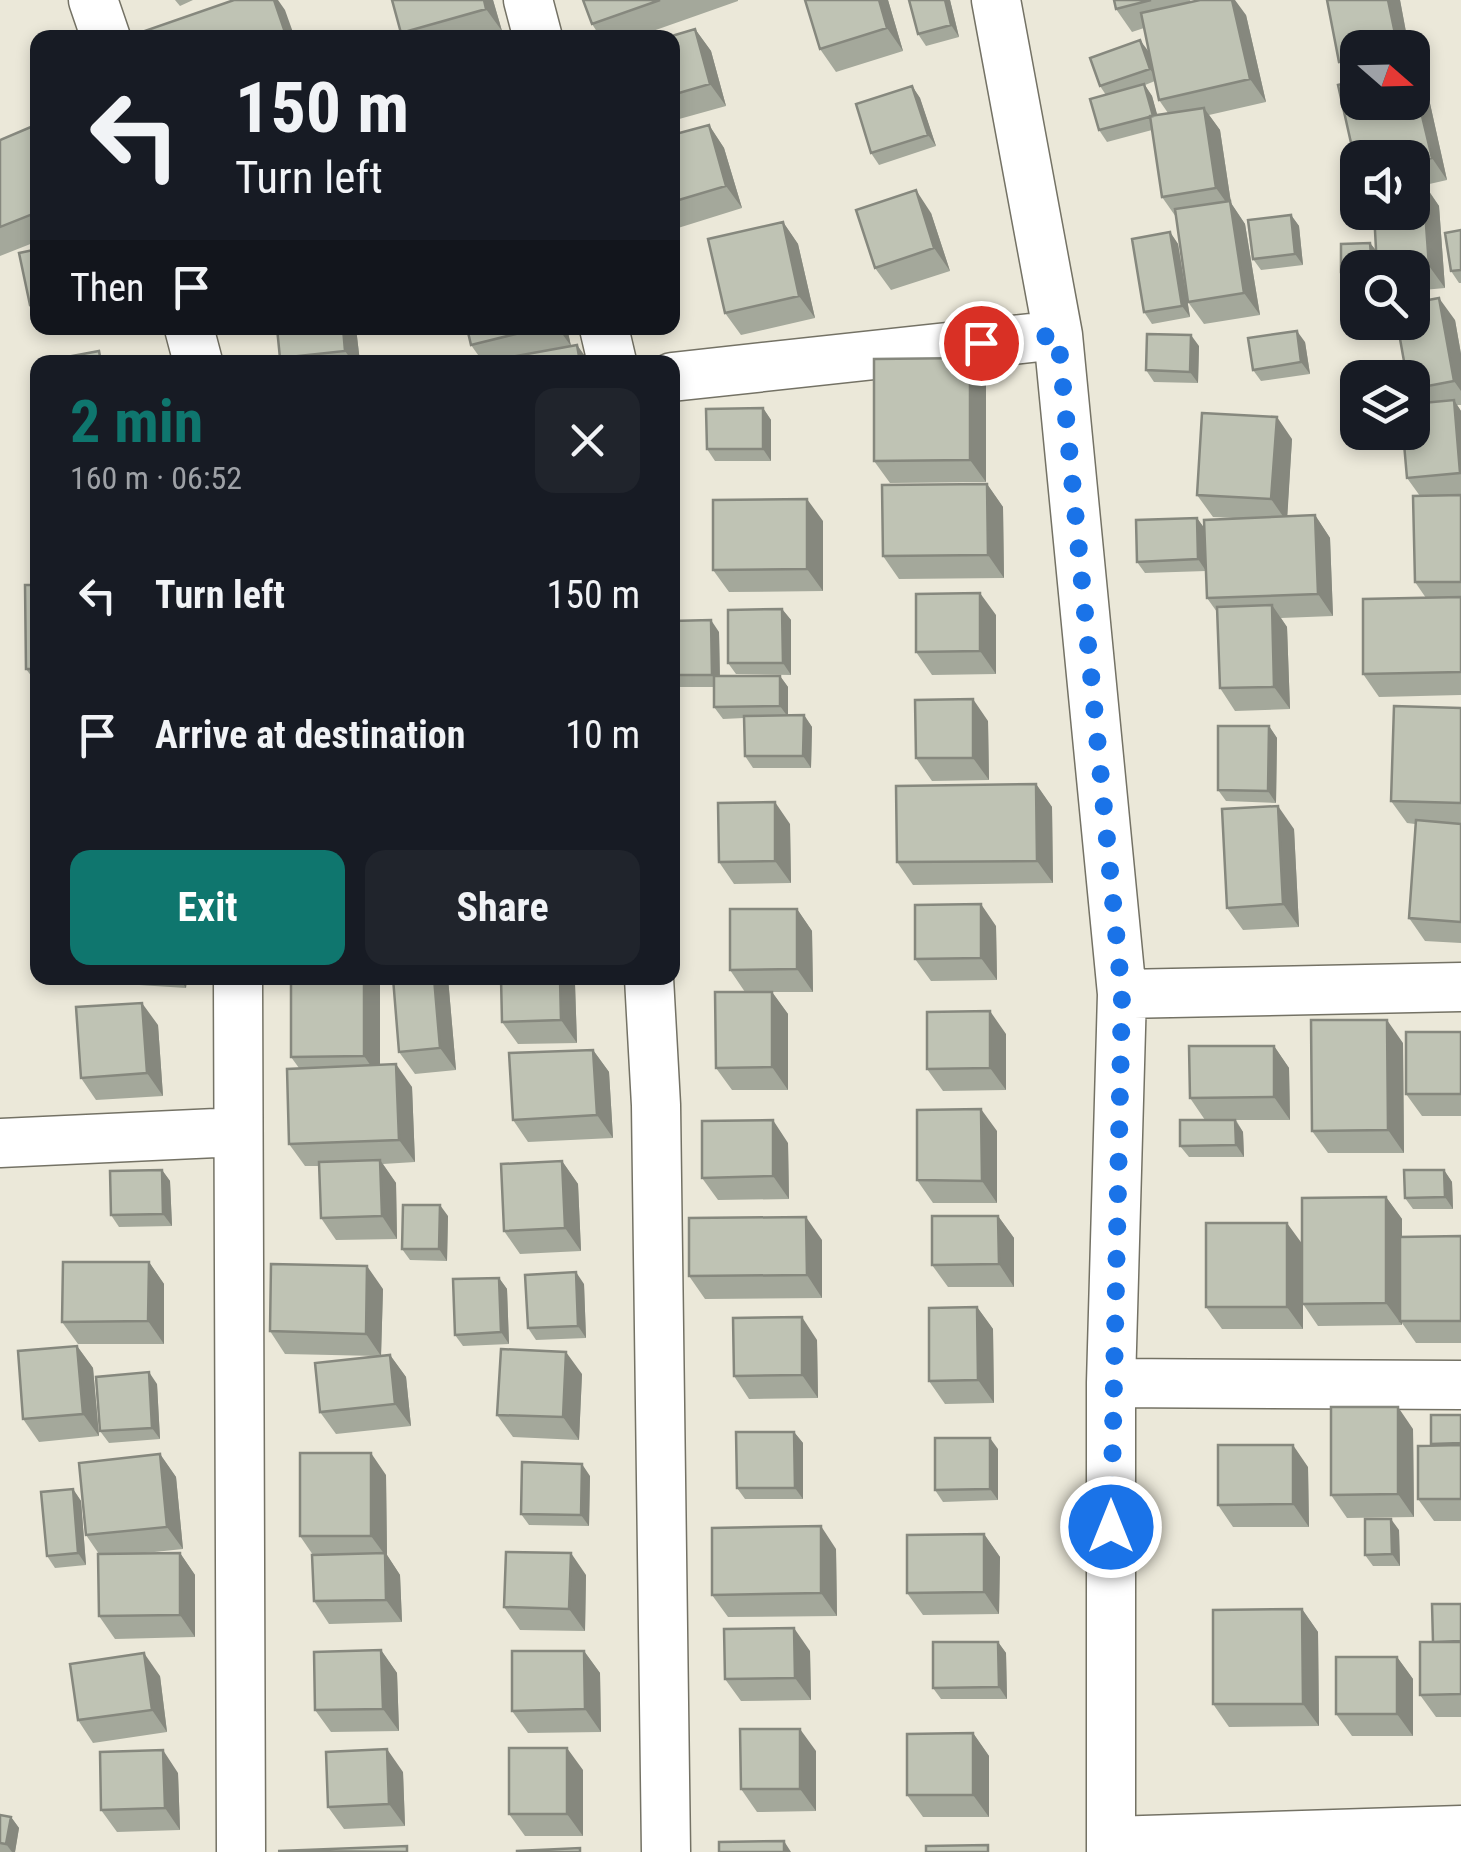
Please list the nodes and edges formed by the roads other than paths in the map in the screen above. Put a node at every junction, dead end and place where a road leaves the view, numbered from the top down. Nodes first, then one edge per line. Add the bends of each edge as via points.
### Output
1 (93, 0) edge
2 (528, 0) edge
3 (996, 0) edge
4 (103, 30) edge
5 (536, 30) edge
6 (1058, 335) junction
7 (680, 376) edge
8 (238, 985) edge
9 (649, 985) edge
10 (1461, 987) edge
11 (1122, 994) junction
12 (238, 1132) junction
13 (0, 1143) edge
14 (1111, 1383) junction
15 (1461, 1386) edge
16 (1461, 1830) edge
17 (1110, 1846) edge
18 (241, 1852) edge
19 (666, 1852) edge

1 - 4 street
2 - 5 street
3 - 6 street
6 - 7 street
6 - 11 street
8 - 12 street
9 - 19 street
10 - 11 street
11 - 14 street
12 - 13 street
12 - 18 street
14 - 15 street
14 - 17 street
16 - 17 street

